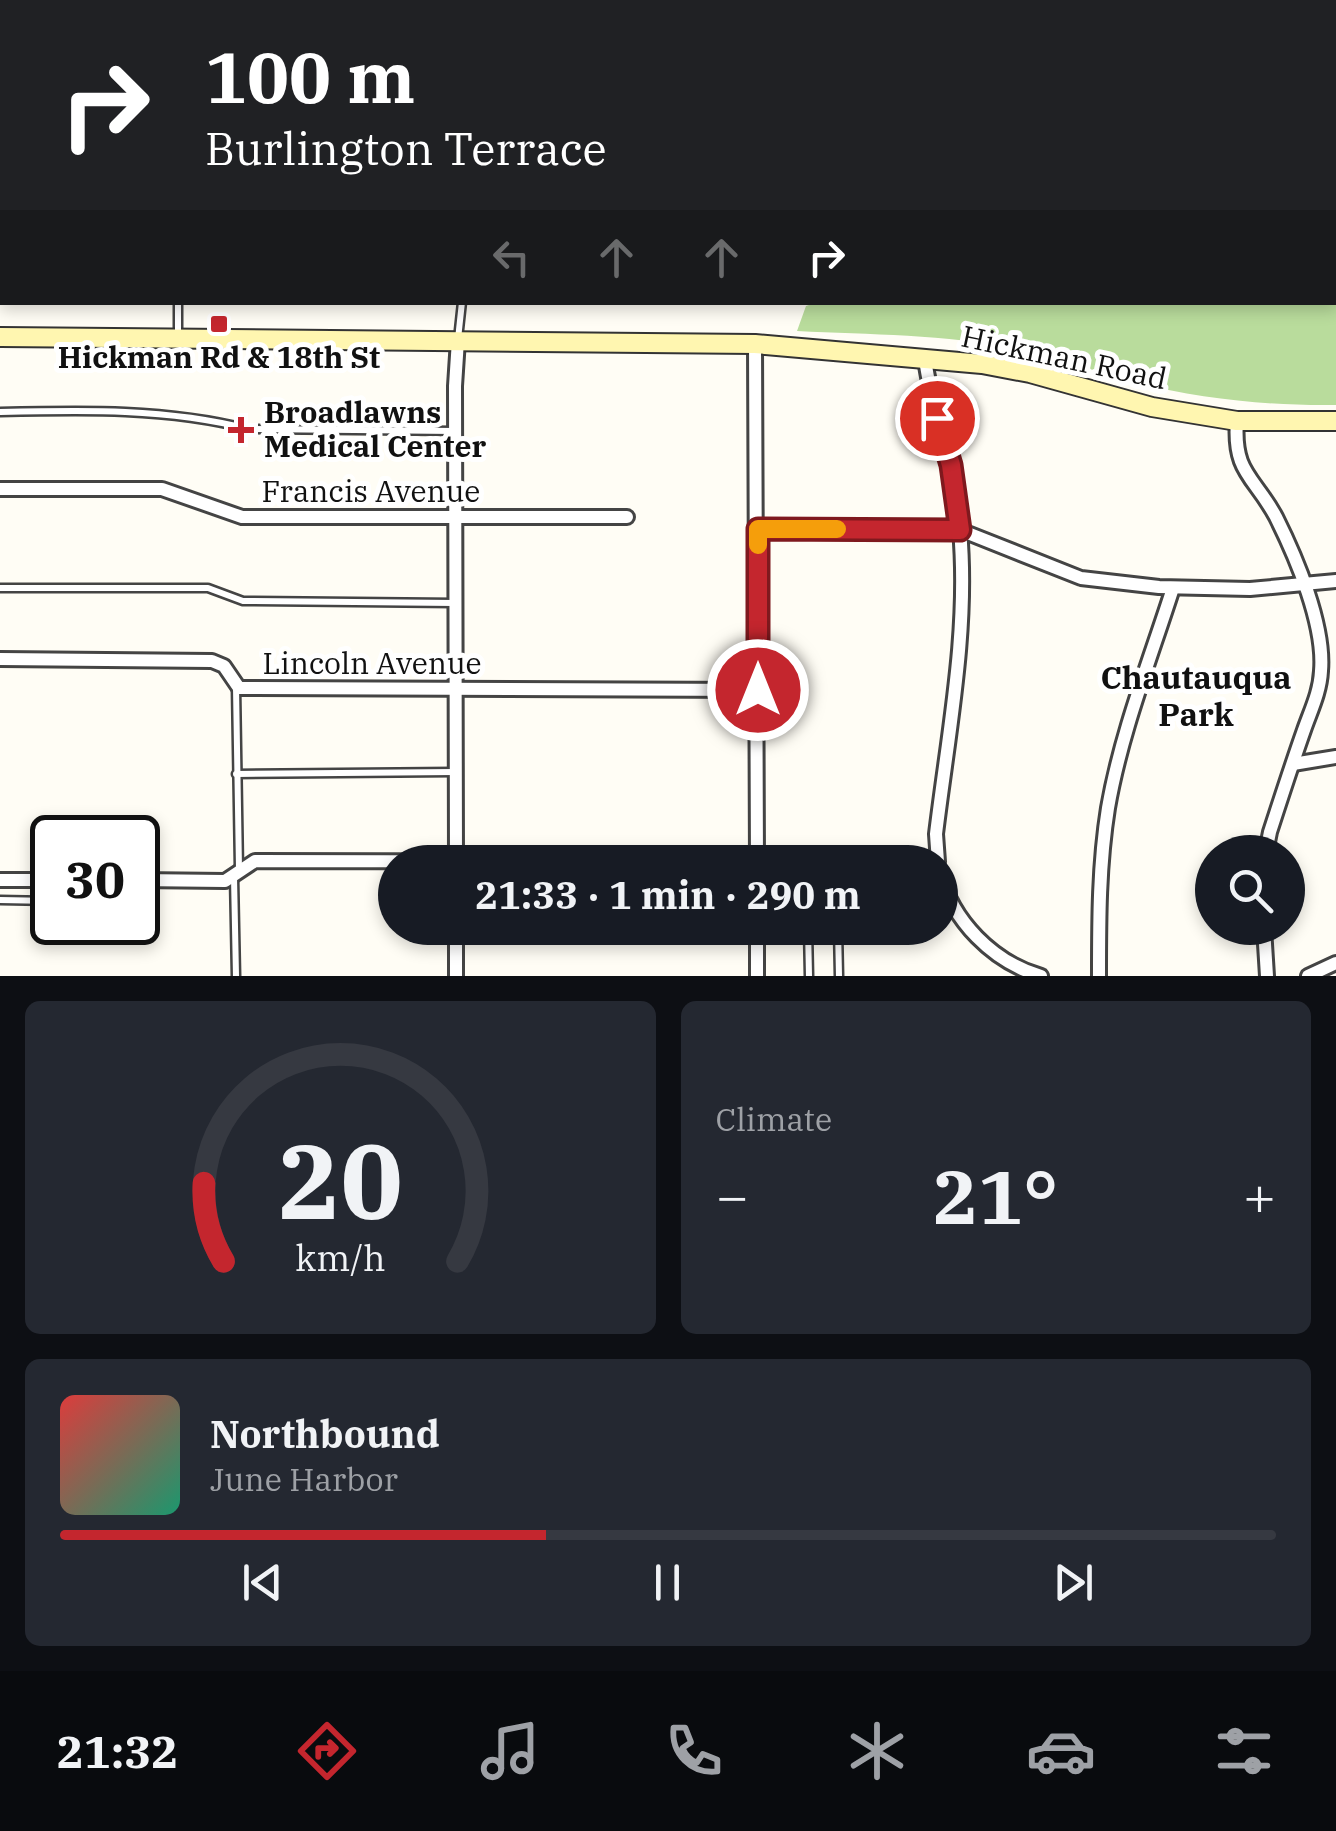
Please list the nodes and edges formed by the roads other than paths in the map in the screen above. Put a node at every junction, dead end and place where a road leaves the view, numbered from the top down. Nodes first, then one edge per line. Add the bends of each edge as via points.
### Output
1 (178, 305) edge
2 (462, 305) edge
3 (0, 337) edge
4 (178, 338) junction
5 (458, 340) junction
6 (756, 344) junction
7 (925, 359) junction
8 (0, 412) edge
9 (1237, 420) junction
10 (1336, 422) edge
11 (456, 431) junction
12 (0, 489) edge
13 (456, 517) junction
14 (627, 517) dead end
15 (758, 529) junction
16 (960, 530) junction
17 (1336, 582) edge
18 (1303, 585) junction
19 (0, 588) edge
20 (1173, 588) junction
21 (456, 603) junction
22 (0, 659) edge
23 (236, 685) junction
24 (456, 689) junction
25 (758, 690) junction
26 (1336, 757) edge
27 (1293, 764) junction
28 (456, 772) junction
29 (236, 774) junction
30 (1271, 835) edge
31 (456, 845) edge
32 (757, 845) edge
33 (937, 845) edge
34 (378, 861) edge
35 (236, 874) junction
36 (0, 880) edge
37 (30, 880) edge
38 (160, 880) edge
39 (0, 900) edge
40 (30, 901) edge
41 (958, 912) edge
42 (456, 945) edge
43 (757, 945) edge
44 (808, 945) edge
45 (838, 945) edge
46 (1265, 945) edge
47 (1336, 963) edge
48 (236, 976) edge
49 (456, 976) edge
50 (757, 976) edge
51 (808, 976) edge
52 (838, 976) edge
53 (1041, 976) edge
54 (1099, 976) edge
55 (1267, 976) edge
56 (1308, 976) edge

1 - 4 lane
2 - 5 lane
3 - 4 main road, Hickman Road
4 - 5 main road, Hickman Road
5 - 6 main road, Hickman Road
5 - 11 street
6 - 7 main road, Hickman Road
6 - 15 street
7 - 9 main road, Hickman Road via 1014,370 1152,407
7 - 16 street
8 - 11 lane via 130,412 249,429
9 - 10 main road, Hickman Road
9 - 18 street via 1240,466 1275,515
11 - 13 street
12 - 13 street, Francis Avenue via 162,489 242,517
13 - 14 street, Francis Avenue
13 - 21 street
15 - 16 street
15 - 25 street
16 - 20 street via 1081,578
16 - 33 street via 961,633
17 - 18 street
18 - 20 street
18 - 27 street via 1322,669
19 - 21 lane via 208,588 243,602
20 - 54 street via 1109,806 1100,870
21 - 24 street
22 - 23 street, Lincoln Avenue via 212,660
23 - 24 street, Lincoln Avenue
23 - 29 lane
24 - 25 street, Lincoln Avenue
24 - 28 street
25 - 32 street
26 - 27 street
27 - 30 street
28 - 29 lane
28 - 31 street
29 - 35 lane
34 - 35 street via 255,860
35 - 38 street via 225,881
35 - 48 lane
36 - 37 street
39 - 40 lane
41 - 53 street via 1000,957
42 - 49 street
43 - 50 street
44 - 51 lane
45 - 52 lane
46 - 55 street
47 - 56 street

